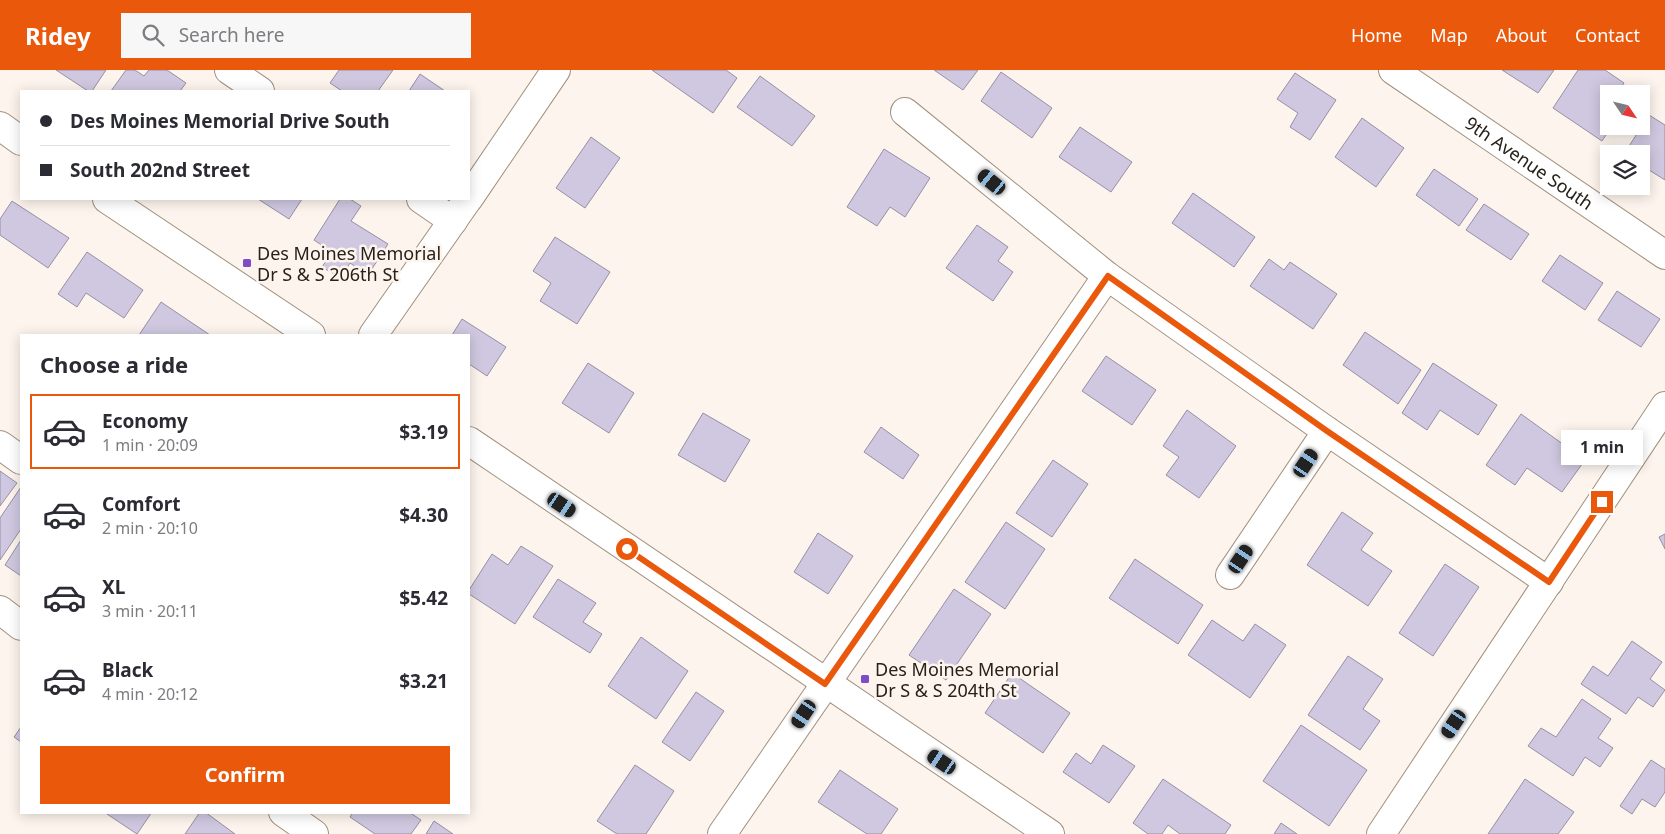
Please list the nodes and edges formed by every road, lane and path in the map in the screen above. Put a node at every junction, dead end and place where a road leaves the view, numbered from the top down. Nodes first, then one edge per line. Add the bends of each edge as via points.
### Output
1 (229, 70) edge
2 (556, 70) edge
3 (1393, 70) edge
4 (259, 90) edge
5 (905, 112) dead end
6 (0, 126) edge
7 (20, 140) edge
8 (470, 196) edge
9 (108, 200) edge
10 (426, 200) edge
11 (463, 206) edge
12 (1665, 255) edge
13 (1108, 276) junction
14 (310, 334) edge
15 (374, 334) edge
16 (1665, 406) edge
17 (1327, 431) junction
18 (470, 442) edge
19 (0, 444) edge
20 (20, 459) edge
21 (1230, 575) dead end
22 (1549, 582) junction
23 (0, 610) edge
24 (20, 625) edge
25 (825, 684) junction
26 (286, 814) edge
27 (314, 834) edge
28 (722, 834) edge
29 (1050, 834) edge
30 (1381, 834) edge

1 - 4 street
2 - 8 street
3 - 12 street, 9th Avenue South
5 - 13 street
6 - 7 street
9 - 14 street
10 - 11 street
11 - 15 street
13 - 17 street
13 - 25 street
16 - 22 street
17 - 21 street
17 - 22 street
18 - 25 street
19 - 20 street
22 - 30 street
23 - 24 street
25 - 28 street
25 - 29 street
26 - 27 street

